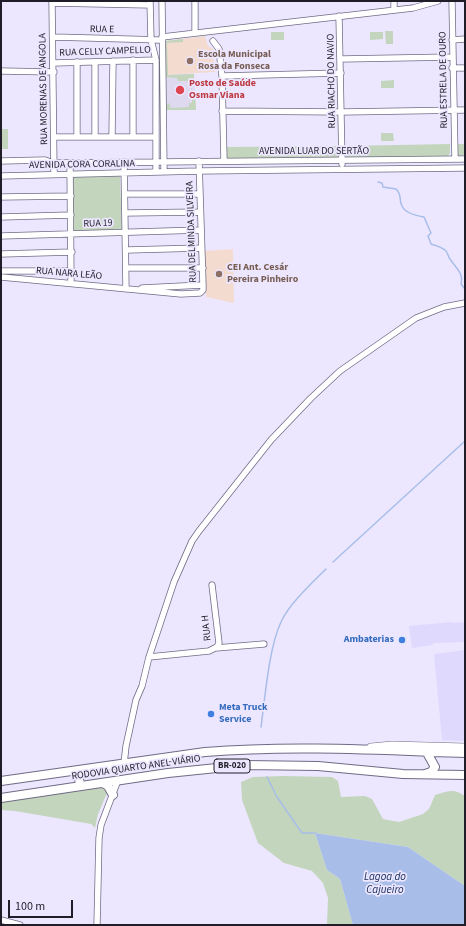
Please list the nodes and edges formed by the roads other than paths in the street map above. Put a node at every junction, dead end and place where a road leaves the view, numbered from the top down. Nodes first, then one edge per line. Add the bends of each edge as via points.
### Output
1 (162, 1) edge
2 (195, 1) edge
3 (394, 1) edge
4 (438, 1) edge
5 (452, 1) edge
6 (52, 2) edge
7 (89, 3) edge
8 (118, 3) edge
9 (150, 3) edge
10 (394, 10) junction
11 (339, 16) junction
12 (195, 32) junction
13 (53, 37) junction
14 (162, 38) junction
15 (465, 39) edge
16 (151, 40) junction
17 (452, 40) junction
18 (213, 41) dead end
19 (162, 56) junction
20 (452, 57) junction
21 (341, 59) junction
22 (133, 60) junction
23 (156, 60) junction
24 (113, 61) junction
25 (77, 62) junction
26 (95, 62) junction
27 (54, 63) junction
28 (452, 68) junction
29 (465, 68) edge
30 (1, 71) edge
31 (54, 72) junction
32 (341, 73) junction
33 (222, 76) junction
34 (454, 110) junction
35 (465, 110) edge
36 (222, 111) junction
37 (342, 112) junction
38 (54, 137) junction
39 (77, 137) junction
40 (95, 137) junction
41 (112, 137) junction
42 (133, 137) junction
43 (156, 137) junction
44 (455, 159) junction
45 (465, 159) edge
46 (1, 161) edge
47 (156, 161) junction
48 (164, 161) junction
49 (199, 161) junction
50 (224, 161) junction
51 (342, 161) junction
52 (124, 162) junction
53 (54, 163) junction
54 (70, 163) junction
55 (465, 168) edge
56 (342, 170) junction
57 (199, 171) junction
58 (156, 172) junction
59 (164, 172) junction
60 (70, 173) junction
61 (124, 173) junction
62 (54, 174) junction
63 (1, 176) edge
64 (125, 194) junction
65 (199, 194) junction
66 (71, 196) junction
67 (1, 197) edge
68 (200, 212) junction
69 (126, 213) junction
70 (71, 215) junction
71 (1, 216) edge
72 (201, 230) junction
73 (126, 232) junction
74 (71, 233) junction
75 (1, 236) edge
76 (202, 248) junction
77 (127, 250) junction
78 (72, 252) junction
79 (1, 254) edge
80 (126, 268) junction
81 (203, 268) junction
82 (1, 271) edge
83 (72, 271) junction
84 (1, 277) edge
85 (71, 283) junction
86 (203, 285) junction
87 (126, 288) junction
88 (134, 289) junction
89 (202, 292) joint
90 (465, 303) edge
91 (212, 585) dead end
92 (264, 644) dead end
93 (216, 648) junction
94 (149, 657) junction
95 (465, 747) edge
96 (359, 749) junction
97 (426, 751) junction
98 (465, 753) edge
99 (168, 758) junction
100 (124, 764) junction
101 (78, 770) junction
102 (168, 773) junction
103 (423, 775) junction
104 (465, 775) edge
105 (118, 780) junction
106 (1, 781) edge
107 (103, 782) junction
108 (80, 786) junction
109 (113, 795) junction
110 (1, 798) edge
111 (1, 920) edge
112 (20, 925) edge
113 (97, 925) edge

1 - 14 street
2 - 12 street
3 - 10 street
4 - 10 street, RUA E
5 - 17 street, RUA ESTRELA DE OURO
6 - 7 street
6 - 13 street, RUA MORENAS DE ANGOLA
7 - 8 street
8 - 9 street
9 - 16 street
10 - 11 street, RUA E
11 - 12 street, RUA E
11 - 21 street, RUA RIACHO DO NAVIO
12 - 14 street, RUA E
13 - 16 street, RUA E
13 - 27 street, RUA MORENAS DE ANGOLA
14 - 16 street, RUA E
14 - 19 street
15 - 17 street
16 - 19 street via 158,46
16 - 23 street
17 - 20 street, RUA ESTRELA DE OURO
18 - 33 street via 218,49
19 - 48 street
20 - 21 street
20 - 28 street, RUA ESTRELA DE OURO
21 - 32 street, RUA RIACHO DO NAVIO
22 - 23 street, RUA CELLY CAMPELLO
22 - 24 street, RUA CELLY CAMPELLO
22 - 42 street
23 - 43 street
24 - 26 street, RUA CELLY CAMPELLO
24 - 41 street
25 - 26 street, RUA CELLY CAMPELLO
25 - 27 street, RUA CELLY CAMPELLO
25 - 39 street
26 - 40 street
27 - 31 street, RUA MORENAS DE ANGOLA
28 - 29 street
28 - 34 street, RUA ESTRELA DE OURO
30 - 31 street
31 - 38 street, RUA MORENAS DE ANGOLA
32 - 33 street
32 - 37 street, RUA RIACHO DO NAVIO
33 - 36 street
34 - 35 street
34 - 37 street
34 - 44 street, RUA ESTRELA DE OURO
36 - 37 street
36 - 50 street
37 - 51 street, RUA RIACHO DO NAVIO
38 - 39 street
38 - 53 street, RUA MORENAS DE ANGOLA
39 - 40 street
40 - 41 street
41 - 42 street
42 - 43 street
43 - 47 street
44 - 45 street, AVENIDA LUAR DO SERTÃO
44 - 51 street, AVENIDA LUAR DO SERTÃO
46 - 53 street, AVENIDA CORA CORALINA via 45,160
47 - 48 street, AVENIDA CORA CORALINA
47 - 52 street, AVENIDA CORA CORALINA
47 - 58 street
48 - 49 street, AVENIDA LUAR DO SERTÃO
48 - 59 street
49 - 50 street, AVENIDA LUAR DO SERTÃO
49 - 57 street, RUA DELMINDA SILVEIRA
50 - 51 street, AVENIDA LUAR DO SERTÃO
51 - 56 street, RUA RIACHO DO NAVIO
52 - 54 street, AVENIDA CORA CORALINA
52 - 61 street
53 - 54 street, AVENIDA CORA CORALINA
53 - 62 street, RUA MORENAS DE ANGOLA
54 - 60 street
55 - 56 street, AVENIDA LUAR DO SERTÃO
56 - 57 street, AVENIDA LUAR DO SERTÃO
57 - 59 street, AVENIDA LUAR DO SERTÃO
57 - 65 street, RUA DELMINDA SILVEIRA
58 - 59 street, AVENIDA CORA CORALINA
58 - 61 street, AVENIDA CORA CORALINA
60 - 61 street, AVENIDA CORA CORALINA
60 - 62 street, AVENIDA CORA CORALINA
60 - 66 street
61 - 64 street
62 - 63 street, AVENIDA CORA CORALINA
64 - 65 street
64 - 69 street
65 - 68 street, RUA DELMINDA SILVEIRA
66 - 67 street
66 - 70 street
68 - 69 street
68 - 72 street, RUA DELMINDA SILVEIRA
69 - 73 street
70 - 71 street
70 - 74 street
72 - 73 street, RUA 19
72 - 76 street, RUA DELMINDA SILVEIRA
73 - 74 street, RUA 19
73 - 77 street
74 - 75 street, RUA 19
74 - 78 street
76 - 77 street
76 - 81 street, RUA DELMINDA SILVEIRA
77 - 80 street
78 - 79 street
78 - 83 street
80 - 81 street
80 - 87 street
81 - 86 street, RUA DELMINDA SILVEIRA
82 - 83 street, RUA NARA LEÃO
83 - 85 street
84 - 85 street, RUA NARA LEÃO
85 - 87 street, RUA NARA LEÃO
86 - 88 street, RUA NARA LEÃO
86 - 89 street, RUA DELMINDA SILVEIRA
87 - 88 street, RUA NARA LEÃO
88 - 89 street, RUA NARA LEÃO via 189,294
90 - 94 street via 420,316 376,345 328,382 271,440 192,541 174,582
91 - 93 street, RUA H via 219,643
92 - 93 street
93 - 94 street, RUA H
94 - 100 street via 136,700
95 - 96 main road, BR-020 via 392,745
96 - 97 highway, RODOVIA QUARTO ANEL VIÁRIO / BR-020
96 - 99 highway, RODOVIA QUARTO ANEL VIÁRIO / BR-020 via 258,749 204,752
97 - 98 highway, RODOVIA QUARTO ANEL VIÁRIO / BR-020
97 - 103 highway via 435,767
99 - 100 highway, RODOVIA QUARTO ANEL VIÁRIO / BR-020
99 - 102 highway
100 - 101 highway, RODOVIA QUARTO ANEL VIÁRIO / BR-020
101 - 106 highway, RODOVIA QUARTO ANEL VIÁRIO / BR-020
101 - 108 highway
102 - 103 highway, RODOVIA QUARTO ANEL VIÁRIO / BR-020 via 246,765 288,765
102 - 105 highway, RODOVIA QUARTO ANEL VIÁRIO / BR-020
103 - 104 highway, RODOVIA QUARTO ANEL VIÁRIO / BR-020
105 - 107 highway, RODOVIA QUARTO ANEL VIÁRIO / BR-020
105 - 109 street
107 - 108 highway, RODOVIA QUARTO ANEL VIÁRIO / BR-020
107 - 109 highway
108 - 110 highway, RODOVIA QUARTO ANEL VIÁRIO / BR-020
109 - 113 street via 101,825 99,838
111 - 112 street

